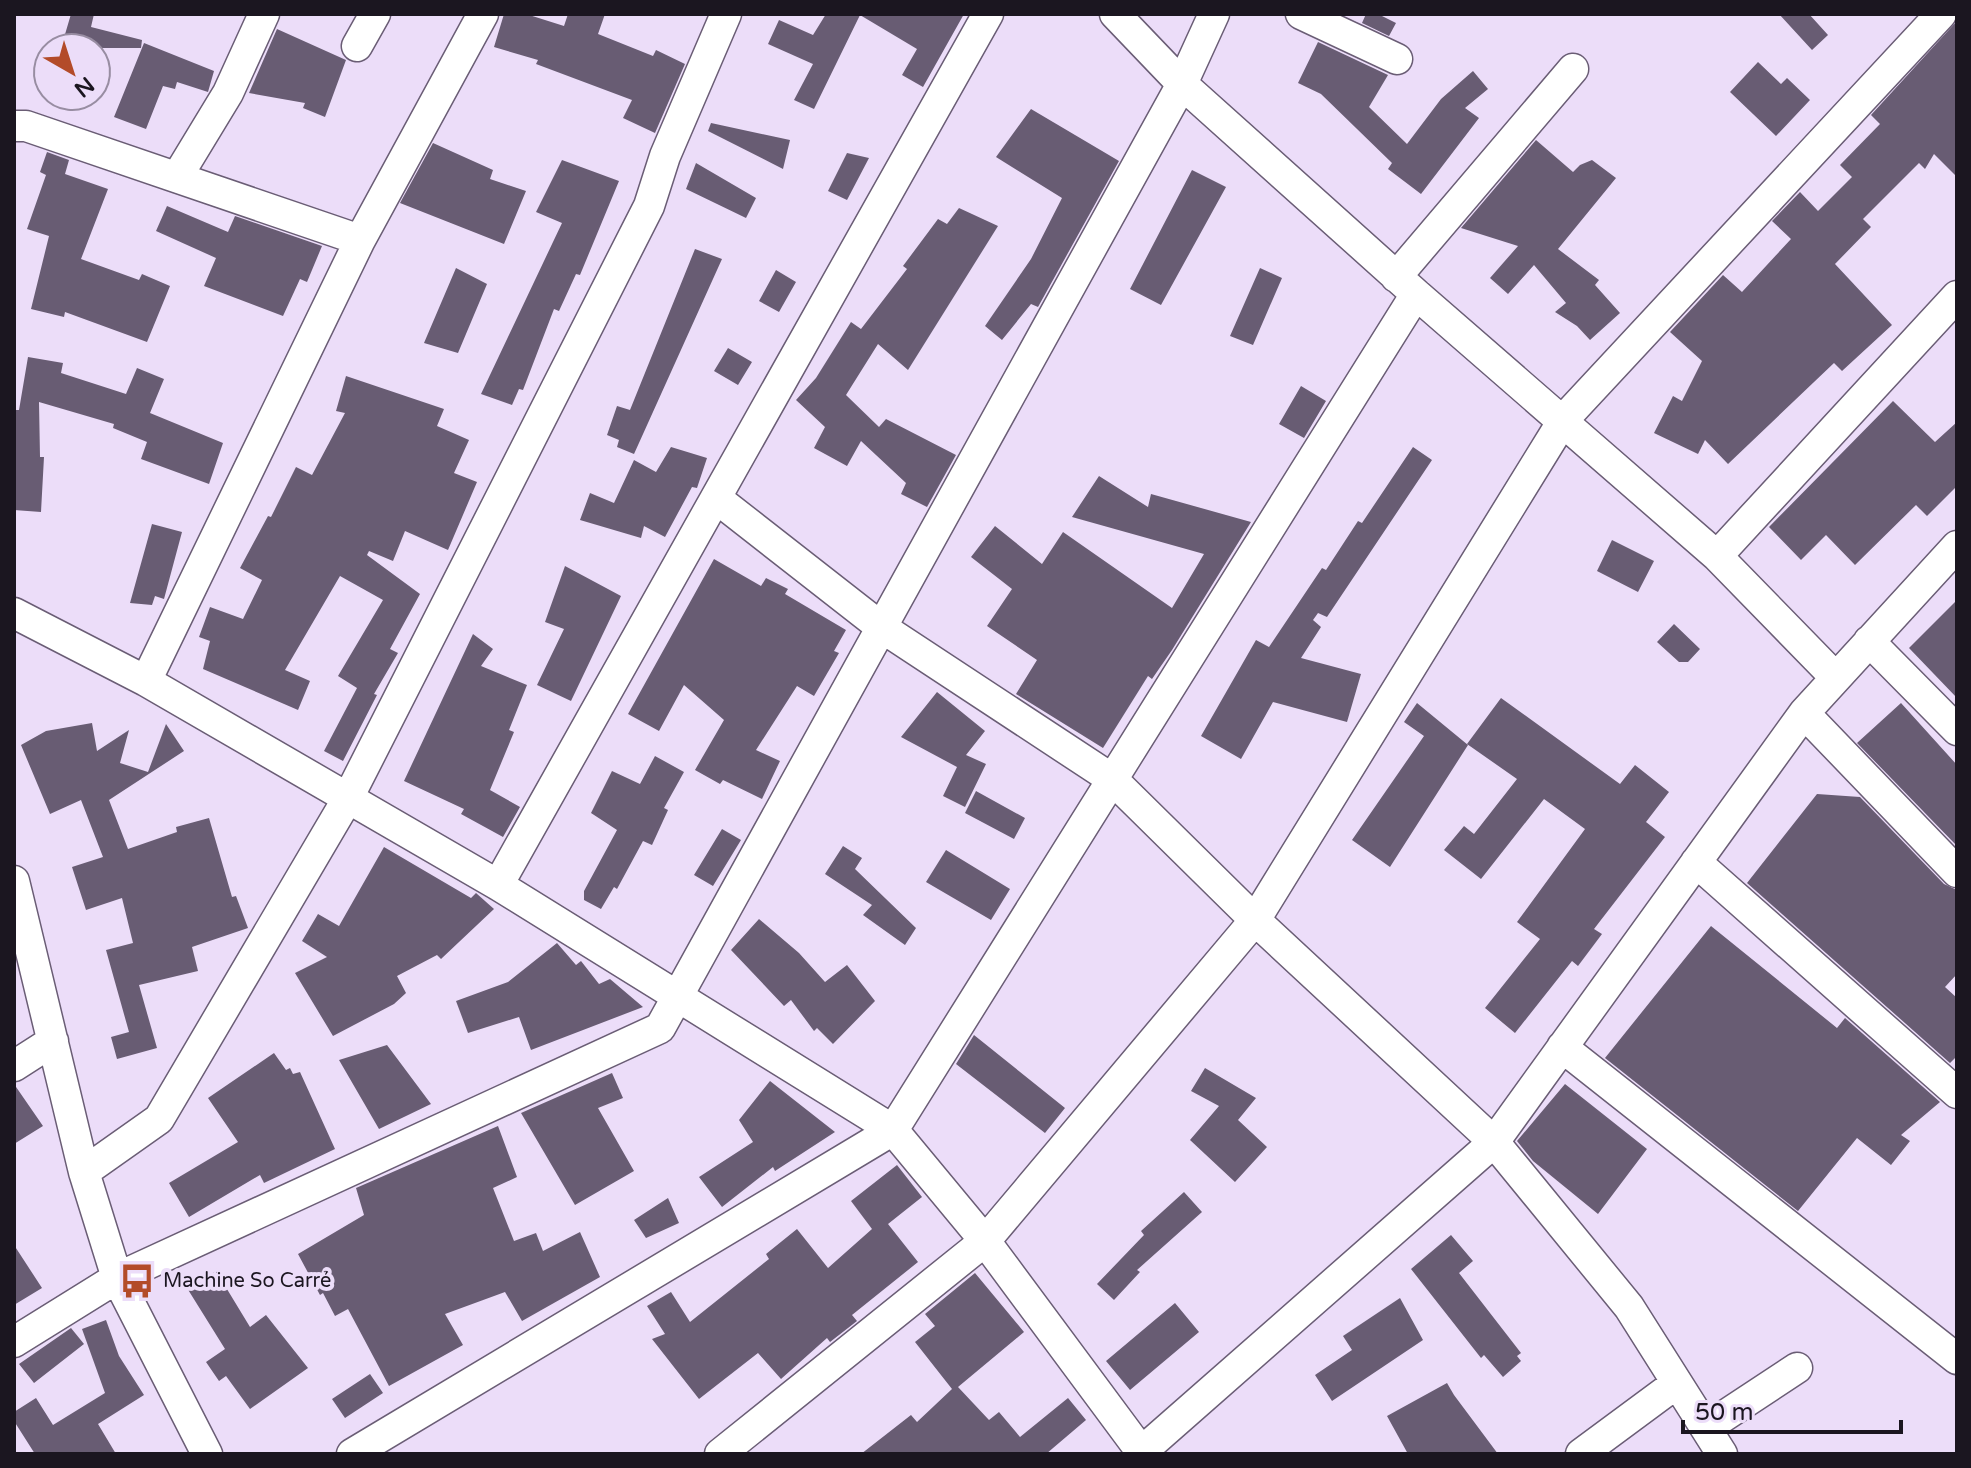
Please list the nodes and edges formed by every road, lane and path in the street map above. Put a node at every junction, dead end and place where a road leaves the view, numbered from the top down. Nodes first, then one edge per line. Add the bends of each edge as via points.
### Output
1 (264, 14) edge
2 (375, 14) edge
3 (483, 14) edge
4 (726, 14) edge
5 (988, 14) edge
6 (1115, 14) edge
7 (1214, 14) edge
8 (1301, 14) edge
9 (1941, 14) edge
10 (357, 46) dead end
11 (1397, 59) dead end
12 (1573, 69) dead end
13 (1182, 84) junction
14 (14, 126) edge
15 (177, 177) junction
16 (360, 240) junction
17 (1406, 286) junction
18 (1957, 296) edge
19 (1564, 419) junction
20 (716, 498) junction
21 (1957, 546) edge
22 (1717, 556) junction
23 (14, 613) edge
24 (881, 627) junction
25 (1869, 641) junction
26 (1836, 678) junction
27 (146, 681) junction
28 (1804, 713) junction
29 (1957, 730) edge
30 (1112, 779) junction
31 (348, 798) junction
32 (1696, 862) junction
33 (1957, 872) edge
34 (14, 881) edge
35 (498, 885) junction
36 (1255, 920) junction
37 (675, 998) junction
38 (53, 1041) junction
39 (1562, 1047) junction
40 (14, 1066) edge
41 (1957, 1093) edge
42 (893, 1130) junction
43 (1494, 1142) junction
44 (84, 1172) junction
45 (985, 1241) junction
46 (117, 1278) junction
47 (14, 1342) edge
48 (1957, 1359) edge
49 (1797, 1368) dead end
50 (1677, 1383) junction
51 (1706, 1428) junction
52 (1141, 1453) edge
53 (207, 1454) edge
54 (352, 1454) edge
55 (720, 1454) edge
56 (1581, 1454) edge
57 (1722, 1454) edge

1 - 15 street via 228,93
2 - 10 street
3 - 16 street
4 - 31 street via 649,206
5 - 20 street
6 - 13 street
7 - 13 street
8 - 11 street
9 - 19 street
12 - 17 street
13 - 17 street
13 - 24 street
14 - 15 street
15 - 16 street
16 - 27 street
17 - 19 street
17 - 30 street
18 - 22 street
19 - 22 street
19 - 36 street
20 - 24 street
20 - 35 street
21 - 25 street
22 - 26 street
23 - 27 street
24 - 30 street
24 - 37 street
25 - 26 street
25 - 29 street
26 - 28 street
27 - 31 street
28 - 32 street
28 - 33 street
30 - 36 street
30 - 42 street
31 - 35 street
31 - 44 street via 159,1119
32 - 39 street
32 - 41 street
34 - 38 street
35 - 37 street
36 - 43 street
36 - 45 street
37 - 42 street
37 - 46 street via 660,1028
38 - 40 street
38 - 44 street
39 - 43 street
39 - 48 street
42 - 45 street
42 - 54 street
43 - 50 street via 1629,1307
43 - 52 street
44 - 46 street
45 - 52 street
45 - 55 street
46 - 47 street
46 - 53 street
49 - 51 street
50 - 51 street
50 - 56 street
51 - 57 street

